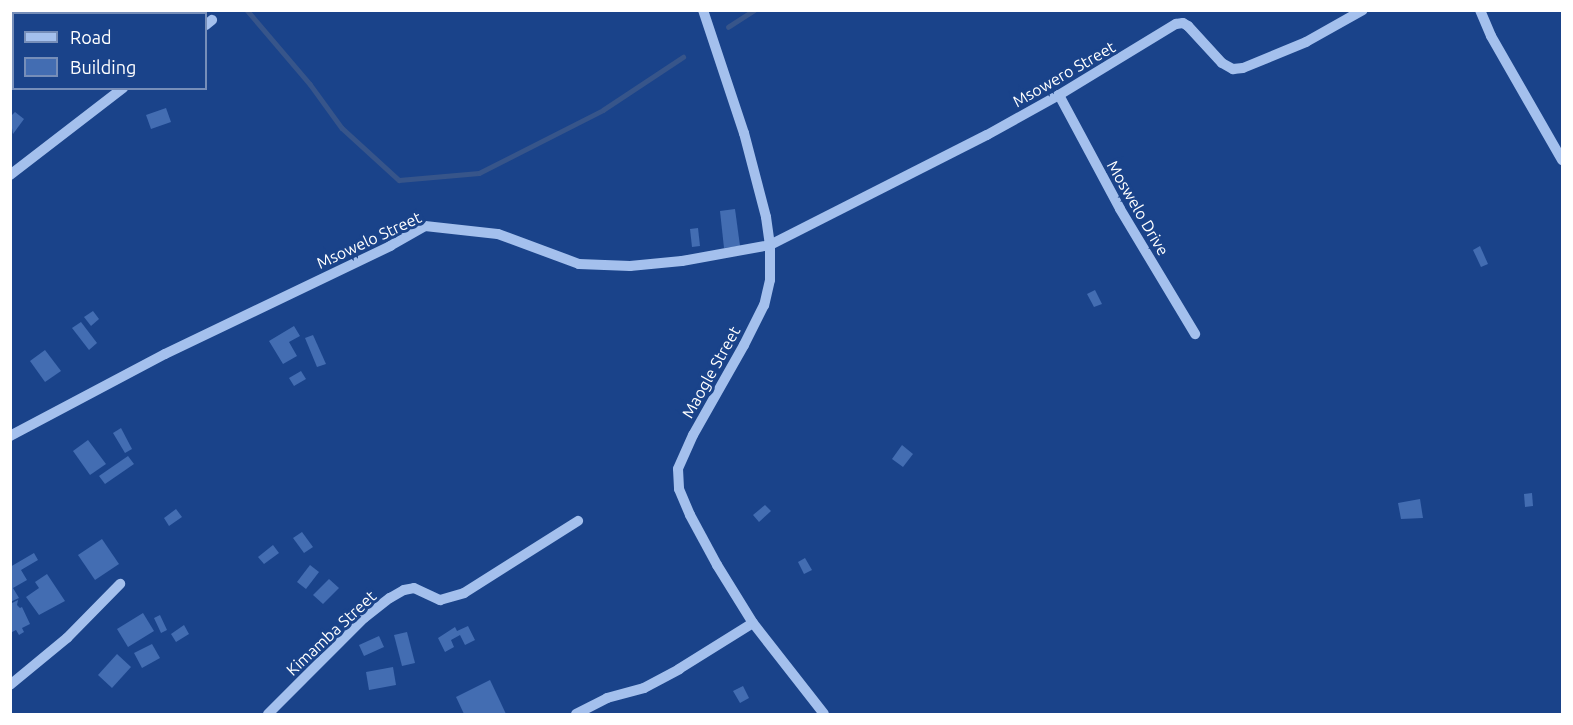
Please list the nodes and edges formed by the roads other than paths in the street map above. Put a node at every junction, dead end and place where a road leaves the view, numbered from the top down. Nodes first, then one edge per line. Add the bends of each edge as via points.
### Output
1 (703, 10) edge
2 (1363, 10) edge
3 (1480, 10) edge
4 (120, 90) edge
5 (1059, 95) junction
6 (1563, 160) edge
7 (10, 175) edge
8 (770, 246) junction
9 (1195, 334) dead end
10 (10, 436) edge
11 (578, 521) dead end
12 (120, 584) dead end
13 (753, 623) junction
14 (10, 685) edge
15 (268, 714) edge
16 (576, 714) edge
17 (824, 714) edge

1 - 8 street, Maogle Street via 744,133
2 - 5 street, Msowero Street via 1306,42 1233,69 1222,63 1188,26 1176,24
3 - 6 street
4 - 7 street
5 - 8 street, Msowero Street
5 - 9 street, Moswelo Drive via 1120,210
8 - 10 street, Msowelo Street via 630,266 579,264 498,234 425,226 165,354
8 - 13 street, Maogle Street via 770,280 764,305 678,469 679,489 690,515
11 - 15 street, Kimamba Street via 450,599 441,600 414,588 390,598 356,626
12 - 14 street via 67,638
13 - 16 street via 644,688 607,698
13 - 17 street, Maogle Street

